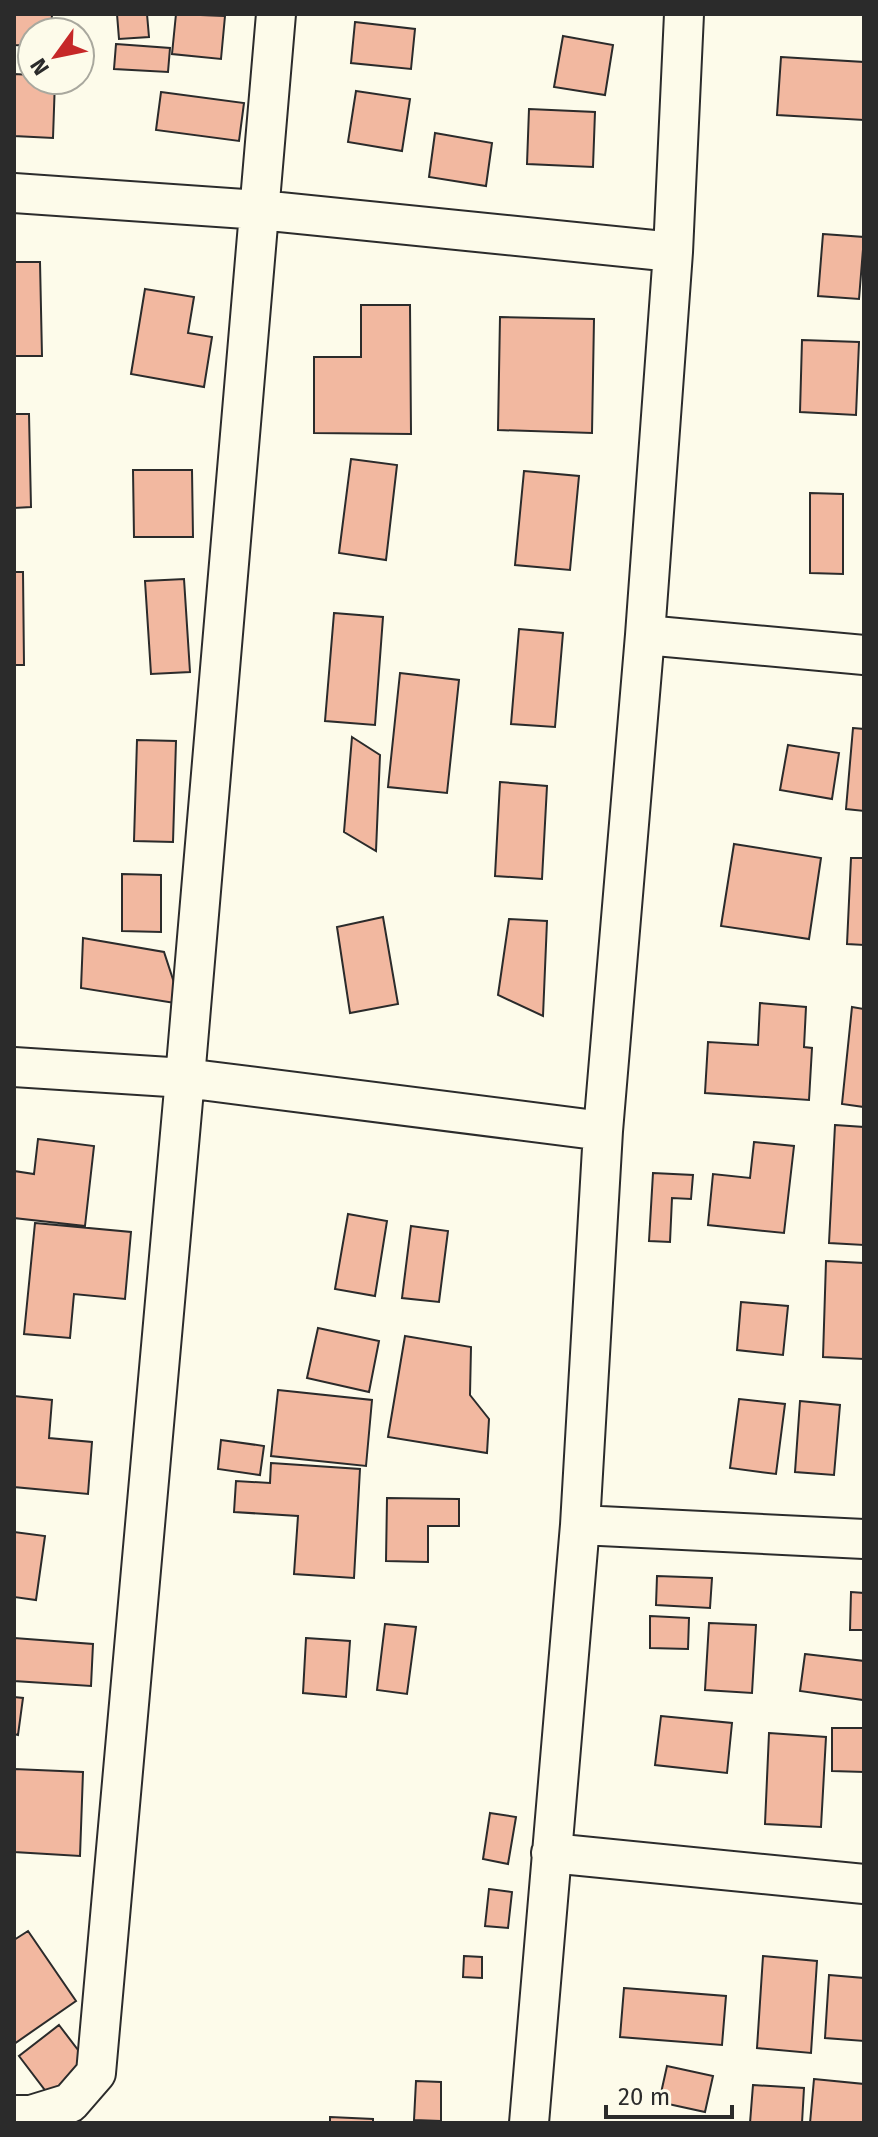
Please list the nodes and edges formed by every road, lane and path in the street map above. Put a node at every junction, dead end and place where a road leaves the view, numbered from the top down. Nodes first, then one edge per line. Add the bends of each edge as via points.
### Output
1 (276, 14) edge
2 (684, 14) edge
3 (14, 193) edge
4 (260, 210) junction
5 (673, 252) junction
6 (645, 635) junction
7 (864, 655) edge
8 (14, 1067) edge
9 (185, 1078) junction
10 (603, 1131) junction
11 (580, 1525) junction
12 (864, 1539) edge
13 (551, 1853) junction
14 (864, 1884) edge
15 (14, 2115) edge
16 (529, 2123) edge

1 - 4 street
2 - 5 street
3 - 4 street
4 - 5 street
4 - 9 street
5 - 6 street
6 - 7 street
6 - 10 street
8 - 9 street
9 - 10 street
9 - 15 street via 96,2073 70,2103
10 - 11 street
11 - 12 street
11 - 13 street
13 - 14 street
13 - 16 street

